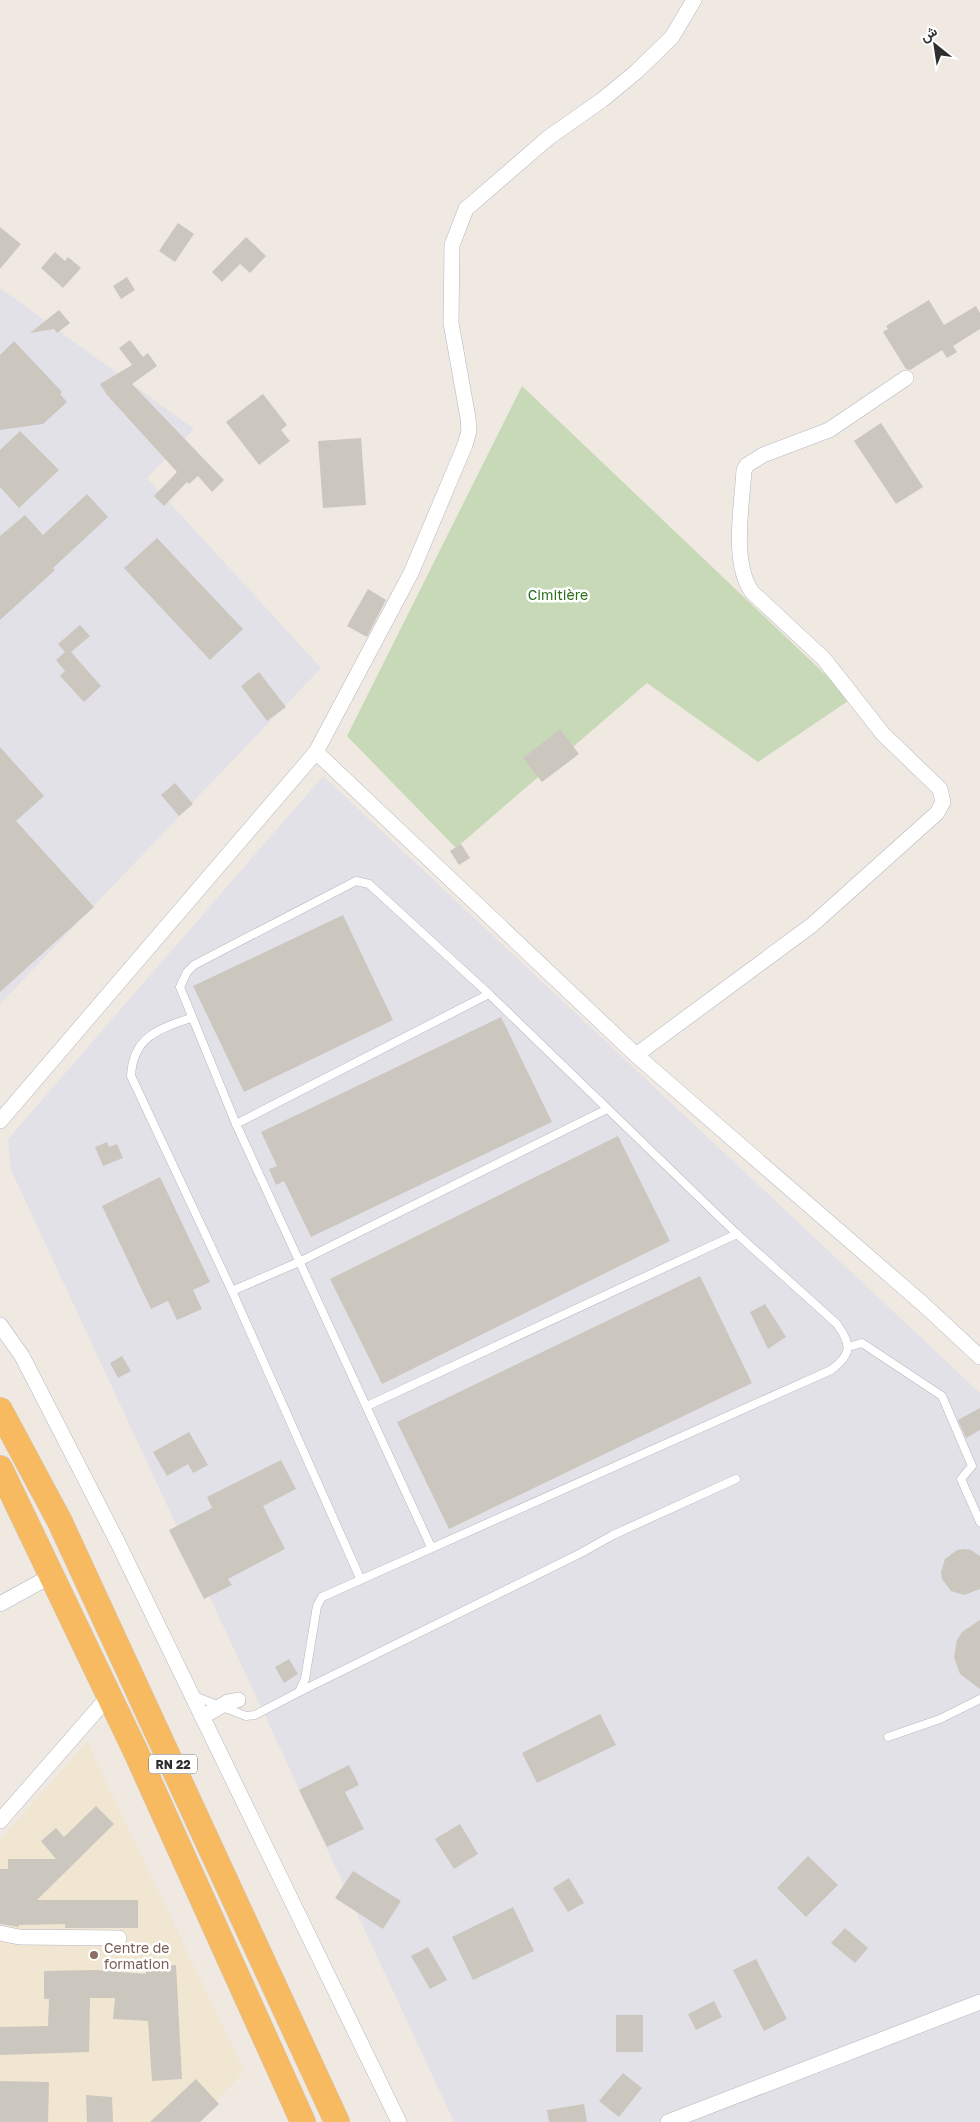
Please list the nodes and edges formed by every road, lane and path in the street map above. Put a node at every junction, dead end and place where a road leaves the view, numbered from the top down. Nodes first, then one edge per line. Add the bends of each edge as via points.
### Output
1 (694, 0) edge
2 (906, 378) dead end
3 (316, 752) junction
4 (490, 994) junction
5 (191, 1018) junction
6 (636, 1055) junction
7 (607, 1109) junction
8 (0, 1121) edge
9 (236, 1124) junction
10 (737, 1234) junction
11 (299, 1262) junction
12 (232, 1291) junction
13 (0, 1325) edge
14 (848, 1346) junction
15 (980, 1357) edge
16 (367, 1406) junction
17 (0, 1410) edge
18 (0, 1468) edge
19 (736, 1478) dead end
20 (980, 1522) edge
21 (431, 1547) junction
22 (51, 1576) junction
23 (360, 1578) junction
24 (0, 1604) edge
25 (299, 1692) junction
26 (192, 1695) junction
27 (109, 1696) junction
28 (980, 1699) edge
29 (238, 1700) dead end
30 (220, 1707) junction
31 (202, 1717) junction
32 (888, 1737) dead end
33 (0, 1821) edge
34 (0, 1933) edge
35 (119, 1938) dead end
36 (980, 2002) edge
37 (303, 2122) edge
38 (337, 2122) edge
39 (399, 2122) edge
40 (668, 2122) edge

1 - 3 street via 672,37 636,72 548,138 466,209 452,245 451,323 469,431 411,573
2 - 6 street via 828,430 763,455 747,465 740,532 742,571 752,592 824,659 883,734 940,789 943,802 937,813 812,925
3 - 6 street
3 - 8 street
4 - 5 lane via 369,884 356,881 194,965 186,972 180,987
4 - 7 lane
4 - 9 lane
5 - 9 lane
5 - 12 lane via 159,1029 142,1043 132,1058 131,1076
6 - 15 street
7 - 10 lane
7 - 11 lane
9 - 11 lane
10 - 14 lane via 837,1324
10 - 16 lane
11 - 12 lane
11 - 16 lane
12 - 23 lane
13 - 26 street via 22,1356
14 - 20 lane via 862,1343 942,1396 972,1466 961,1479
14 - 21 lane via 845,1359 831,1370
16 - 21 lane
17 - 38 highway, RN 22 via 60,1522
18 - 22 highway, RN 22
19 - 25 lane via 613,1535
21 - 23 lane
22 - 24 street
22 - 27 highway, RN 22
23 - 25 lane via 322,1597 317,1606
25 - 30 lane via 255,1715 246,1716
26 - 30 lane
26 - 31 street
27 - 33 street
27 - 37 highway, RN 22
28 - 32 lane via 940,1719
29 - 30 street
30 - 31 street
31 - 39 street
34 - 35 street via 19,1937
36 - 40 street

